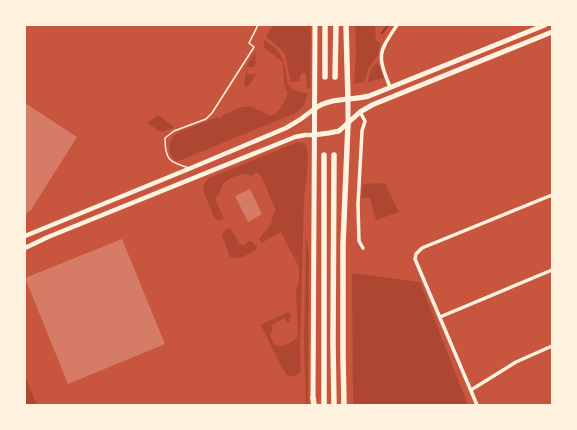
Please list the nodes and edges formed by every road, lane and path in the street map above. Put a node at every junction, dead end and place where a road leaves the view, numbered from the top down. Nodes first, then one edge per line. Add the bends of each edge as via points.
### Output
1 (258, 25) edge
2 (315, 25) edge
3 (325, 25) edge
4 (336, 25) edge
5 (346, 25) edge
6 (397, 25) edge
7 (545, 25) edge
8 (552, 32) edge
9 (486, 49) junction
10 (490, 58) junction
11 (325, 77) dead end
12 (335, 77) dead end
13 (390, 87) junction
14 (348, 100) junction
15 (314, 109) junction
16 (360, 112) junction
17 (348, 124) junction
18 (314, 135) junction
19 (324, 155) dead end
20 (334, 156) dead end
21 (191, 168) junction
22 (552, 195) edge
23 (25, 236) edge
24 (25, 248) edge
25 (363, 248) dead end
26 (552, 270) edge
27 (440, 317) junction
28 (552, 346) edge
29 (471, 390) junction
30 (313, 398) joint
31 (313, 405) edge
32 (324, 405) edge
33 (334, 405) edge
34 (344, 405) edge
35 (477, 405) edge

1 - 21 lane via 249,44 254,47 212,113 206,119 174,131 165,138 166,156 177,164
2 - 15 main road
3 - 11 highway
4 - 12 highway
5 - 14 highway
6 - 13 street via 381,54
7 - 9 main road
8 - 10 main road
9 - 10 main road
9 - 13 main road
10 - 16 main road
13 - 14 main road
14 - 15 main road via 330,101
14 - 17 main road
15 - 18 main road
15 - 21 street via 286,128
16 - 17 main road
16 - 25 street via 365,122 362,131 358,204 359,241
17 - 18 main road via 339,131
17 - 34 highway via 343,244
18 - 24 street via 295,137
18 - 30 main road
19 - 32 highway
20 - 33 highway
21 - 23 street
22 - 27 street via 422,248 416,254 415,259
26 - 27 street
27 - 29 street
28 - 29 street via 516,362
29 - 35 street
30 - 31 highway

